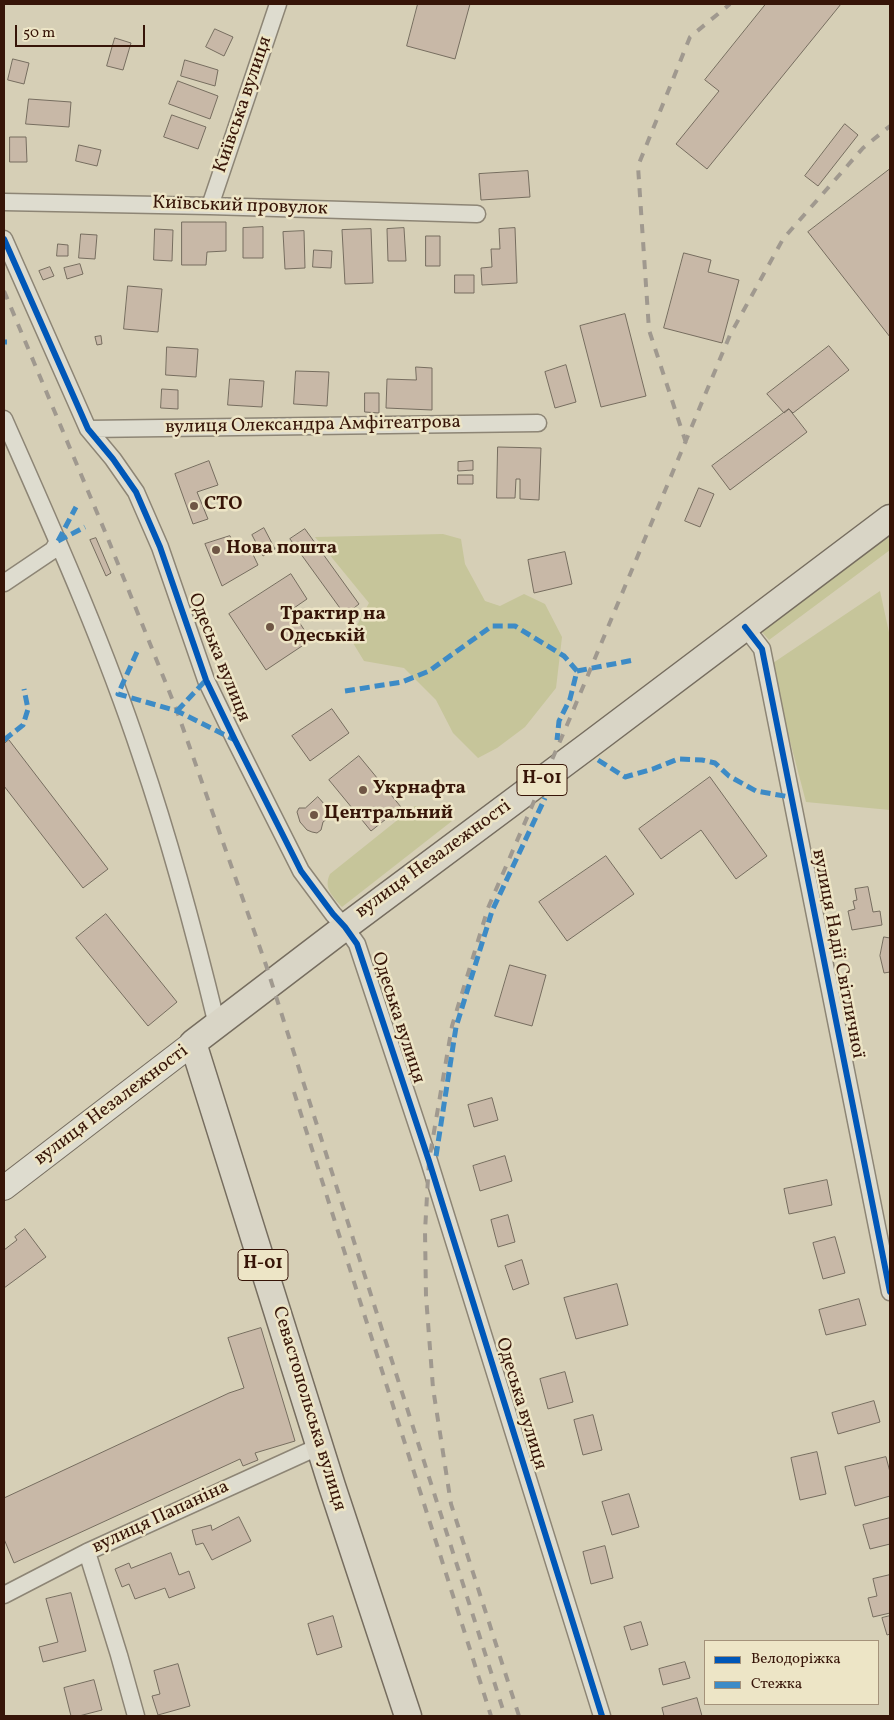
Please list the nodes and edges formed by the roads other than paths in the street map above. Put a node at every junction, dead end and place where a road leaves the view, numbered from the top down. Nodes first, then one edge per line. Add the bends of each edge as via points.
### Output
1 (278, 4) edge
2 (4, 202) edge
3 (210, 206) junction
4 (477, 214) dead end
5 (4, 239) edge
6 (4, 419) edge
7 (538, 423) dead end
8 (88, 430) junction
9 (890, 518) edge
10 (58, 541) junction
11 (4, 583) edge
12 (745, 627) junction
13 (344, 926) junction
14 (217, 1025) junction
15 (194, 1043) junction
16 (4, 1188) edge
17 (890, 1292) edge
18 (320, 1446) junction
19 (87, 1552) junction
20 (4, 1595) edge
21 (136, 1716) edge
22 (408, 1716) edge
23 (602, 1716) edge

1 - 3 street, Київська вулиця
2 - 3 street, Київський провулок
3 - 4 street, Київський провулок
5 - 8 street, Одеська вулиця
6 - 10 street
7 - 8 street, вулиця Олександра Амфітеатрова
8 - 13 street, Одеська вулиця via 136,492 160,547 206,680 301,871
9 - 12 main road, вулиця Незалежності / Н-01
10 - 11 street via 53,550
10 - 14 street via 141,754 182,886
12 - 13 main road, вулиця Незалежності / Н-01
12 - 17 street, вулиця Надії Світличної via 762,649
13 - 14 main road, вулиця Незалежності / Н-01
13 - 23 street, Одеська вулиця via 357,944 429,1161
14 - 15 main road, вулиця Незалежності / Н-01
15 - 16 main road, вулиця Незалежності
15 - 18 main road, Севастопольська вулиця / Н-01
18 - 19 street, вулиця Папаніна
18 - 22 main road, Севастопольська вулиця / Н-01
19 - 20 street, вулиця Папаніна
19 - 21 street

